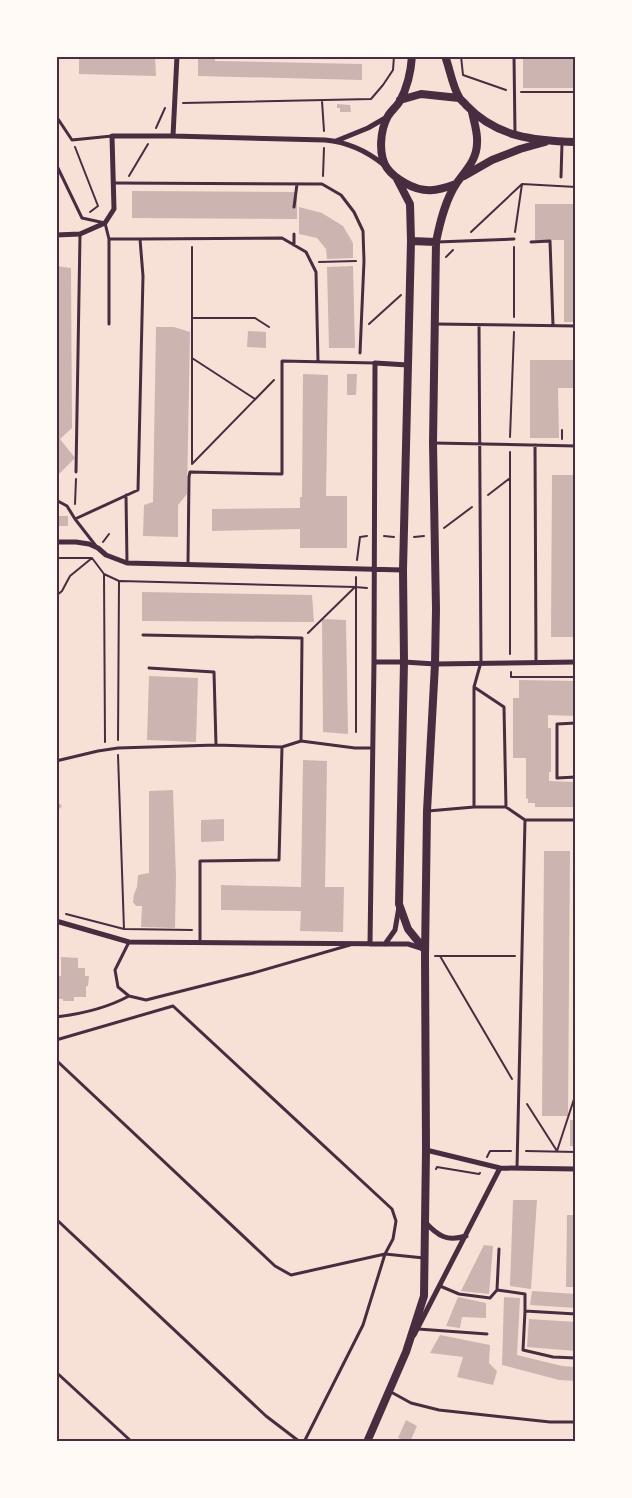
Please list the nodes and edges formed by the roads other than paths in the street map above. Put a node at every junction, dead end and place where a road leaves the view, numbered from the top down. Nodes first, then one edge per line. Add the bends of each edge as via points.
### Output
1 (177, 56) edge
2 (412, 56) edge
3 (445, 56) edge
4 (514, 56) edge
5 (459, 98) junction
6 (400, 100) junction
7 (472, 112) junction
8 (56, 116) edge
9 (387, 118) junction
10 (515, 135) junction
11 (112, 136) junction
12 (173, 136) junction
13 (336, 141) junction
14 (549, 141) junction
15 (562, 141) junction
16 (576, 142) edge
17 (56, 164) edge
18 (386, 167) junction
19 (462, 177) junction
20 (561, 177) dead end
21 (397, 179) junction
22 (114, 183) junction
23 (297, 184) junction
24 (456, 184) junction
25 (294, 208) dead end
26 (105, 223) junction
27 (80, 234) junction
28 (294, 234) dead end
29 (56, 235) edge
30 (109, 239) junction
31 (140, 239) junction
32 (514, 239) road end
33 (411, 241) junction
34 (436, 242) junction
35 (531, 242) dead end
36 (294, 245) junction
37 (108, 324) dead end
38 (434, 324) junction
39 (478, 325) junction
40 (553, 325) junction
41 (576, 326) edge
42 (360, 352) dead end
43 (318, 362) junction
44 (375, 363) junction
45 (408, 365) junction
46 (432, 443) junction
47 (479, 444) junction
48 (535, 445) junction
49 (576, 446) edge
50 (76, 472) road end
51 (126, 495) junction
52 (56, 500) edge
53 (75, 519) junction
54 (56, 542) edge
55 (98, 548) junction
56 (127, 563) junction
57 (188, 564) junction
58 (374, 569) junction
59 (403, 570) junction
60 (144, 635) dead end
61 (374, 662) junction
62 (404, 662) junction
63 (481, 662) junction
64 (536, 662) junction
65 (576, 662) edge
66 (435, 664) junction
67 (149, 668) dead end
68 (474, 687) junction
69 (576, 723) edge
70 (301, 741) junction
71 (216, 745) junction
72 (282, 747) junction
73 (373, 748) junction
74 (56, 761) edge
75 (576, 778) edge
76 (474, 807) junction
77 (506, 807) junction
78 (427, 811) junction
79 (525, 820) junction
80 (576, 820) edge
81 (399, 904) junction
82 (56, 921) edge
83 (128, 942) junction
84 (200, 943) junction
85 (353, 944) junction
86 (370, 944) junction
87 (385, 944) junction
88 (425, 950) junction
89 (129, 996) junction
90 (56, 1017) edge
91 (56, 1040) edge
92 (56, 1060) edge
93 (426, 1150) junction
94 (500, 1168) junction
95 (517, 1168) junction
96 (576, 1169) edge
97 (56, 1219) edge
98 (425, 1222) junction
99 (466, 1236) junction
100 (499, 1249) dead end
101 (385, 1254) junction
102 (424, 1258) junction
103 (440, 1286) junction
104 (497, 1290) junction
105 (525, 1311) junction
106 (576, 1314) edge
107 (418, 1329) junction
108 (487, 1334) dead end
109 (409, 1344) junction
110 (576, 1358) edge
111 (56, 1372) edge
112 (389, 1391) junction
113 (576, 1422) edge
114 (132, 1442) edge
115 (300, 1442) edge
116 (304, 1442) edge
117 (367, 1442) edge

1 - 12 street
2 - 6 street
3 - 5 street
4 - 10 lane
5 - 6 street via 421,94
5 - 7 street
6 - 9 street
7 - 10 street via 496,128
7 - 19 street via 478,143 473,160
8 - 11 lane via 72,140
9 - 13 street
9 - 18 street via 381,150
10 - 14 street
11 - 12 street
11 - 22 street
12 - 13 street
13 - 18 street via 375,157
14 - 15 street
14 - 19 street via 492,160
15 - 16 street
15 - 20 lane
17 - 26 lane via 82,218
18 - 21 street
19 - 24 street
21 - 24 street via 429,192
21 - 33 street via 410,204
22 - 23 lane
22 - 26 street via 114,209
23 - 25 lane
23 - 42 lane via 322,184 341,195 363,231
24 - 34 street via 443,212
26 - 27 street
26 - 30 lane
27 - 29 street
27 - 50 lane
28 - 36 lane
30 - 31 lane
30 - 37 lane
31 - 36 lane via 282,238
31 - 51 lane via 143,276 138,490
32 - 34 lane
33 - 34 street
33 - 45 street
34 - 38 street
35 - 40 lane via 550,241
36 - 43 lane via 306,252 316,272
38 - 39 lane
38 - 46 street
39 - 40 lane
39 - 47 lane
40 - 41 lane
43 - 44 lane
43 - 57 lane via 282,361 282,474 190,472
44 - 45 street
44 - 58 street
45 - 59 street
46 - 47 lane
46 - 66 street
47 - 48 lane
47 - 63 lane
48 - 49 lane
48 - 64 lane
51 - 53 lane
51 - 56 lane
52 - 53 lane via 67,506
53 - 55 lane
54 - 55 street via 76,542
55 - 56 street via 106,555
56 - 57 street
57 - 58 street
58 - 59 street
58 - 61 street
59 - 62 street
60 - 70 lane via 302,638
61 - 62 street
61 - 73 street
62 - 66 street
62 - 81 street
63 - 64 street
63 - 66 street
63 - 68 lane
64 - 65 street
66 - 78 street
67 - 71 lane via 214,672
68 - 76 lane
68 - 77 lane via 504,707
69 - 75 lane via 557,724 557,778
70 - 72 lane
70 - 73 lane
71 - 72 lane
71 - 74 lane via 118,748
72 - 84 lane via 279,860 200,861
73 - 86 street
76 - 77 lane
76 - 78 lane
77 - 79 lane
78 - 88 street
79 - 80 lane
79 - 95 lane
81 - 87 street via 395,930
81 - 88 street via 408,929
82 - 83 street
83 - 84 street
83 - 89 lane via 115,970 118,987
84 - 85 street
85 - 86 street
85 - 89 lane via 146,1000
86 - 87 street
87 - 88 street via 408,944
88 - 93 street
89 - 90 lane via 76,1014
91 - 101 lane via 173,1006 392,1209 396,1221 393,1239
92 - 101 lane via 274,1266 291,1275
93 - 94 street
93 - 98 street
94 - 95 street
94 - 99 street
95 - 96 street
97 - 115 lane via 266,1416
98 - 99 street via 441,1236
98 - 102 street
99 - 103 street
100 - 104 lane
101 - 102 lane
101 - 116 lane via 363,1325
102 - 109 street via 424,1296
103 - 104 lane via 459,1294 490,1298
103 - 107 street
104 - 105 lane via 525,1294
105 - 106 lane
105 - 110 lane via 523,1350
107 - 108 lane
107 - 109 street
109 - 112 street
111 - 114 lane
112 - 113 lane via 412,1403 439,1410
112 - 117 street

